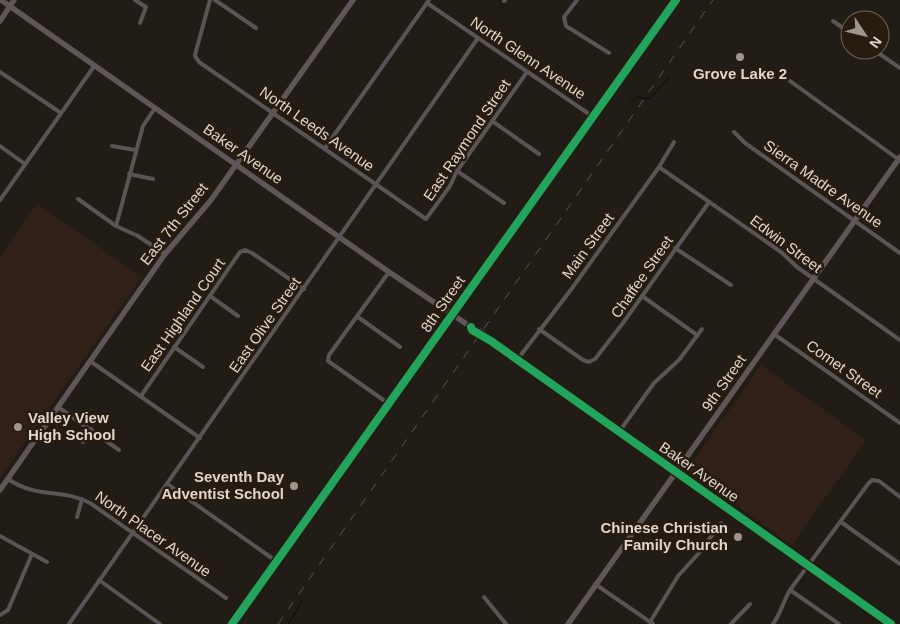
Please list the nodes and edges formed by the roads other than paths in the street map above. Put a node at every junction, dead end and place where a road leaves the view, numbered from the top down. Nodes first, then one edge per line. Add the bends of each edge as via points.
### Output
1 (1, 0) edge
2 (14, 0) edge
3 (135, 0) edge
4 (210, 0) edge
5 (215, 0) edge
6 (353, 0) edge
7 (576, 0) edge
8 (676, 0) edge
9 (428, 1) edge
10 (10, 6) junction
11 (0, 21) edge
12 (832, 21) dead end
13 (140, 23) dead end
14 (840, 26) edge
15 (256, 28) dead end
16 (478, 38) junction
17 (609, 52) dead end
18 (888, 60) edge
19 (95, 65) junction
20 (900, 68) edge
21 (0, 72) edge
22 (527, 72) junction
23 (790, 81) dead end
24 (156, 108) junction
25 (273, 112) junction
26 (61, 113) junction
27 (592, 116) junction
28 (492, 121) junction
29 (734, 132) dead end
30 (674, 142) dead end
31 (0, 146) edge
32 (112, 146) dead end
33 (325, 148) junction
34 (135, 150) junction
35 (539, 154) dead end
36 (899, 158) edge
37 (26, 164) junction
38 (236, 165) junction
39 (659, 166) junction
40 (457, 171) junction
41 (129, 174) junction
42 (153, 179) dead end
43 (376, 184) junction
44 (78, 199) dead end
45 (0, 200) edge
46 (504, 202) dead end
47 (709, 202) junction
48 (426, 219) joint
49 (855, 220) junction
50 (116, 226) junction
51 (340, 238) junction
52 (675, 248) junction
53 (900, 252) edge
54 (165, 254) junction
55 (389, 272) junction
56 (813, 279) junction
57 (732, 286) dead end
58 (304, 289) junction
59 (210, 296) junction
60 (642, 296) junction
61 (452, 314) junction
62 (238, 316) dead end
63 (358, 317) junction
64 (539, 329) junction
65 (702, 329) dead end
66 (774, 334) junction
67 (697, 335) junction
68 (900, 340) edge
69 (174, 347) junction
70 (400, 347) dead end
71 (517, 360) junction
72 (90, 361) junction
73 (202, 368) dead end
74 (141, 396) junction
75 (389, 404) junction
76 (58, 407) junction
77 (900, 423) edge
78 (91, 429) junction
79 (619, 432) junction
80 (200, 438) junction
81 (83, 442) dead end
82 (119, 450) dead end
83 (676, 473) junction
84 (8, 479) junction
85 (167, 484) junction
86 (0, 490) edge
87 (900, 497) edge
88 (82, 499) junction
89 (77, 517) dead end
90 (840, 522) junction
91 (721, 523) dead end
92 (133, 533) junction
93 (0, 536) edge
94 (32, 554) junction
95 (276, 561) junction
96 (47, 562) dead end
97 (900, 564) edge
98 (810, 567) junction
99 (99, 580) junction
100 (596, 584) junction
101 (790, 590) junction
102 (484, 597) dead end
103 (226, 598) dead end
104 (750, 604) dead end
105 (0, 614) edge
106 (652, 623) edge
107 (69, 624) edge
108 (160, 624) edge
109 (232, 624) edge
110 (506, 624) edge
111 (568, 624) edge
112 (731, 624) edge
113 (773, 624) edge
114 (839, 624) edge
115 (891, 624) edge

1 - 10 street, Baker Avenue
2 - 10 street
3 - 13 street via 146,7
4 - 25 street, North Leeds Avenue via 195,56
5 - 15 street
6 - 25 street, East 7th Street
7 - 17 street via 564,17 566,26
8 - 27 street, 8th Street
9 - 16 street, North Glenn Avenue
9 - 33 street
10 - 11 street
10 - 19 street, Baker Avenue
12 - 14 street
16 - 22 street, North Glenn Avenue
16 - 43 street, East Olive Street
18 - 20 street
19 - 24 street, Baker Avenue
19 - 26 street
21 - 26 street
22 - 27 street, North Glenn Avenue
22 - 28 street, East Raymond Street
23 - 36 street
24 - 34 street via 143,126
24 - 38 street, Baker Avenue
25 - 33 street, North Leeds Avenue
25 - 38 street, East 7th Street
26 - 37 street
27 - 61 street, 8th Street
28 - 35 street
28 - 40 street, East Raymond Street
29 - 49 street, Sierra Madre Avenue
30 - 39 street, Main Street
31 - 37 street
32 - 34 street
33 - 43 street, North Leeds Avenue
34 - 41 street
36 - 49 street, 9th Street
37 - 45 street
38 - 51 street, Baker Avenue
38 - 54 street, East 7th Street
39 - 47 street, Edwin Street
39 - 64 street, Main Street
40 - 46 street
40 - 48 street, East Raymond Street
41 - 42 street
41 - 50 street
43 - 48 street, North Leeds Avenue
43 - 51 street, East Olive Street
44 - 50 street
47 - 52 street, Chaffee Street
47 - 56 street, Edwin Street via 781,252
49 - 53 street, Sierra Madre Avenue
49 - 56 street, 9th Street
50 - 54 street
51 - 55 street, Baker Avenue
51 - 58 street, East Olive Street
52 - 57 street
52 - 60 street, Chaffee Street
54 - 72 street, East 7th Street
55 - 61 street, Baker Avenue
55 - 63 street
56 - 66 street, 9th Street
56 - 68 street, Edwin Street
58 - 59 street, East Highland Court via 245,250 240,252
58 - 80 street, East Olive Street
59 - 62 street
59 - 69 street, East Highland Court
60 - 64 street, Chaffee Street via 595,359 589,362
60 - 67 street
61 - 71 street, Baker Avenue via 482,332
61 - 75 street, 8th Street
63 - 70 street
63 - 75 street via 329,355 328,361
64 - 71 street, Main Street
65 - 67 street
66 - 77 street, Comet Street
66 - 83 street, 9th Street
67 - 79 street via 679,360 654,383
69 - 73 street
69 - 74 street, East Highland Court
71 - 79 street, Baker Avenue
72 - 74 street
72 - 76 street, East 7th Street
74 - 80 street
75 - 95 street, 8th Street
76 - 78 street
76 - 84 street, East 7th Street
78 - 81 street
78 - 82 street
79 - 83 street, Baker Avenue
80 - 85 street, East Olive Street
83 - 98 street, Baker Avenue
83 - 100 street, 9th Street
84 - 86 street, East 7th Street
84 - 88 street, North Placer Avenue via 22,489
85 - 92 street, East Olive Street
85 - 95 street
87 - 90 street via 879,481 872,480
88 - 89 street
88 - 92 street, North Placer Avenue
90 - 97 street
90 - 98 street
91 - 106 street via 678,576
92 - 99 street, East Olive Street
92 - 103 street, North Placer Avenue
93 - 94 street
94 - 96 street
94 - 105 street via 8,610
95 - 109 street, 8th Street
98 - 101 street
98 - 115 street, Baker Avenue
99 - 107 street, East Olive Street
99 - 108 street
100 - 106 street
100 - 111 street, 9th Street
101 - 113 street
101 - 114 street
102 - 110 street
104 - 112 street

